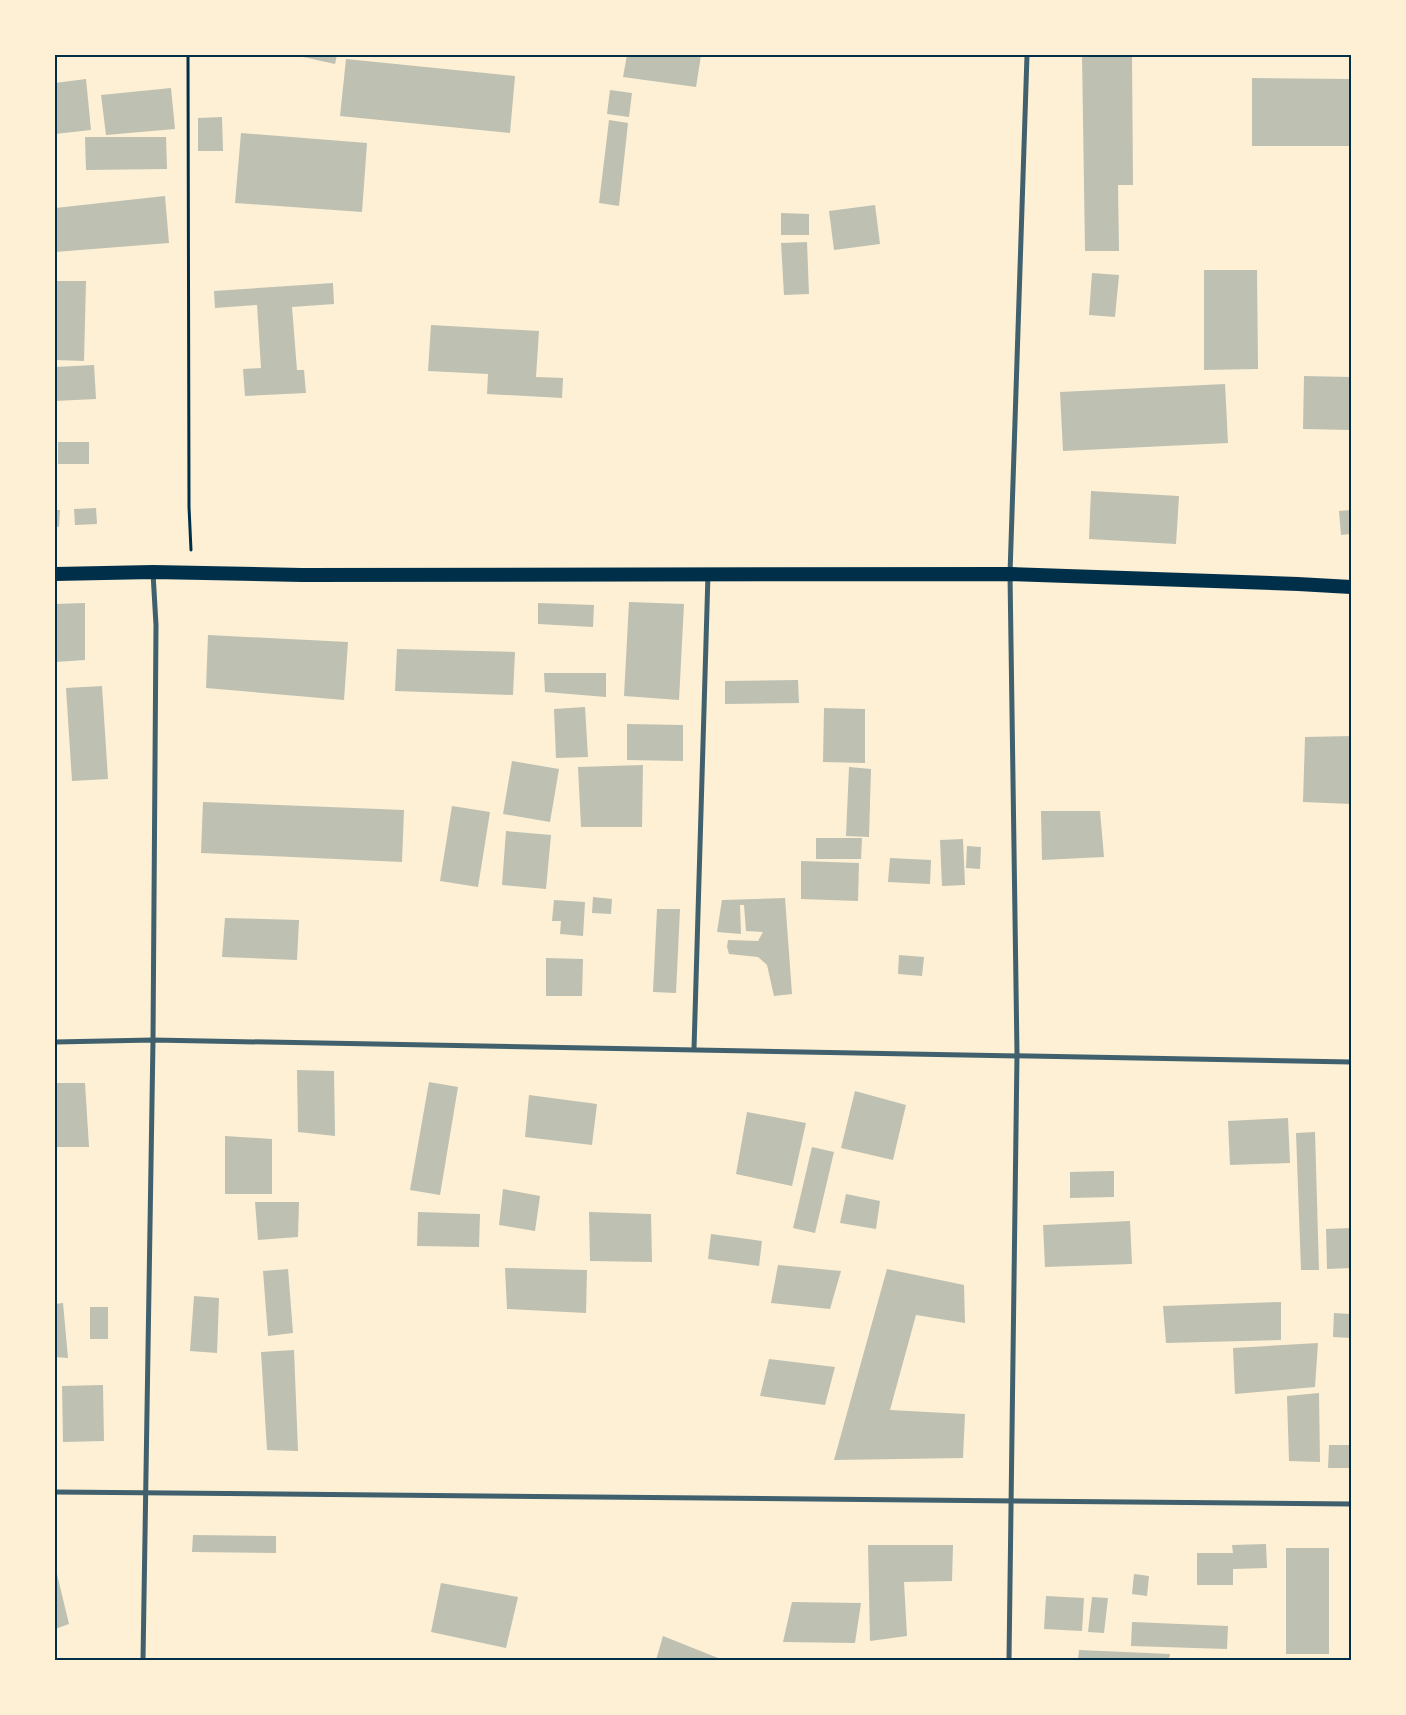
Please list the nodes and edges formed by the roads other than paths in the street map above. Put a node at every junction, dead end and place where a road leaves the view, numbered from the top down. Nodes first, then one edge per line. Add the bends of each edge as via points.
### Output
1 (1027, 55) edge
2 (153, 572) junction
3 (55, 574) edge
4 (708, 574) junction
5 (1010, 574) junction
6 (1351, 587) edge
7 (153, 1040) junction
8 (55, 1042) edge
9 (694, 1049) junction
10 (1017, 1054) junction
11 (1351, 1062) edge
12 (55, 1492) edge
13 (146, 1492) junction
14 (1012, 1500) junction
15 (1351, 1504) edge
16 (143, 1660) edge
17 (1009, 1660) edge

1 - 5 street
2 - 3 highway
2 - 4 highway via 302,576
2 - 7 street via 156,625
4 - 5 highway
4 - 9 street
5 - 6 highway
5 - 10 street
7 - 8 street
7 - 9 street
7 - 13 street
9 - 10 street
10 - 11 street
10 - 14 street
12 - 13 street
13 - 14 street
13 - 16 street
14 - 15 street
14 - 17 street

